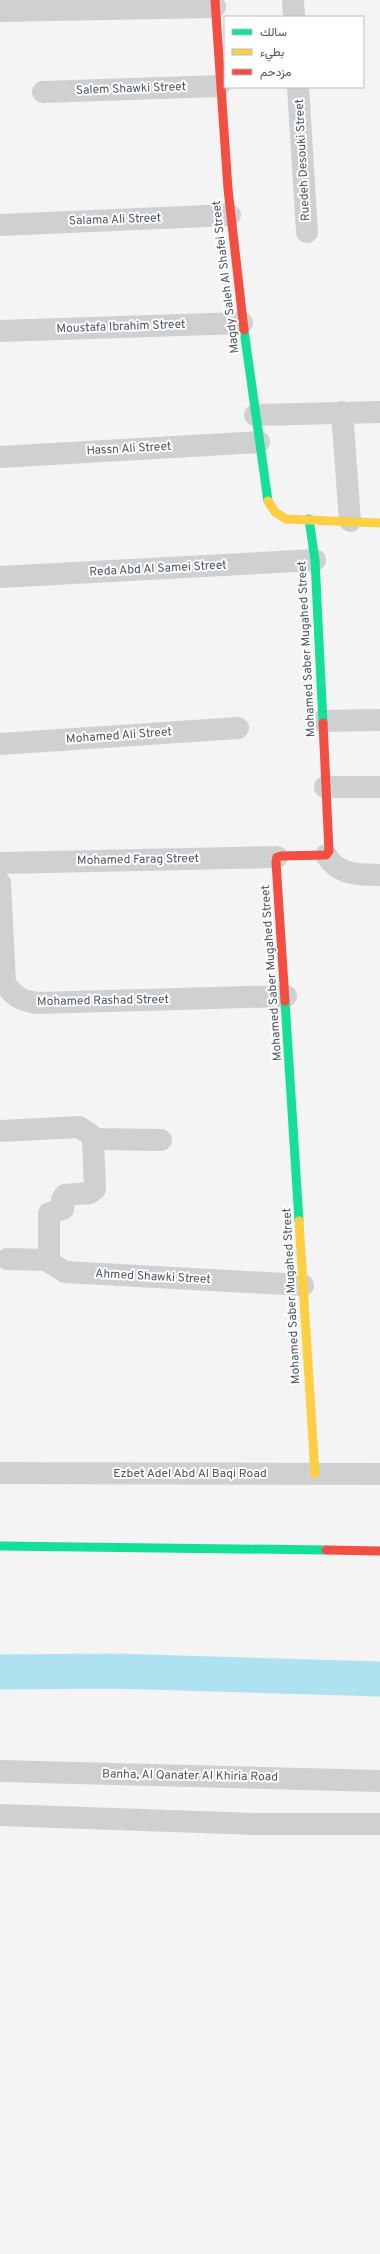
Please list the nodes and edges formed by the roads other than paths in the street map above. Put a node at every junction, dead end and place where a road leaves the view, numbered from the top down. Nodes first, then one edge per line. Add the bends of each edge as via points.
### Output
1 (293, 0) edge
2 (215, 3) edge
3 (0, 11) edge
4 (294, 16) edge
5 (219, 86) junction
6 (298, 88) edge
7 (43, 92) dead end
8 (230, 215) junction
9 (0, 225) edge
10 (307, 232) dead end
11 (242, 323) junction
12 (0, 331) edge
13 (342, 412) junction
14 (380, 412) edge
15 (255, 415) junction
16 (259, 442) junction
17 (0, 456) edge
18 (309, 518) junction
19 (350, 521) junction
20 (380, 523) edge
21 (315, 560) junction
22 (0, 577) edge
23 (380, 720) edge
24 (322, 721) junction
25 (238, 728) dead end
26 (0, 744) edge
27 (325, 787) junction
28 (380, 787) edge
29 (326, 855) junction
30 (277, 857) junction
31 (0, 863) edge
32 (380, 875) edge
33 (0, 882) edge
34 (286, 996) junction
35 (0, 1131) edge
36 (93, 1140) junction
37 (161, 1140) dead end
38 (7, 1259) dead end
39 (49, 1260) junction
40 (303, 1285) junction
41 (0, 1473) edge
42 (315, 1474) junction
43 (380, 1474) edge
44 (0, 1546) edge
45 (380, 1551) edge
46 (0, 1771) edge
47 (380, 1781) edge
48 (0, 1815) edge
49 (380, 1824) edge

1 - 4 street
2 - 3 street
2 - 5 street, Magdy Saleh Al Shafei Street
5 - 7 street, Salem Shawki Street
5 - 8 street, Magdy Saleh Al Shafei Street
6 - 10 street, Ruedeh Desouki Street
8 - 9 street, Salama Ali Street
8 - 11 street, Magdy Saleh Al Shafei Street
11 - 12 street, Moustafa Ibrahim Street
11 - 15 street, Magdy Saleh Al Shafei Street
13 - 14 street
13 - 15 street
13 - 19 street
15 - 16 street, Magdy Saleh Al Shafei Street
16 - 17 street, Hassn Ali Street
16 - 18 street, Magdy Saleh Al Shafei Street via 268,500 272,509 278,516 286,519
18 - 19 street, Magdy Saleh Al Shafei Street
18 - 21 street, Mohamed Saber Mugahed Street
19 - 20 street, Magdy Saleh Al Shafei Street
21 - 22 street, Reda Abd Al Samei Street
21 - 24 street, Mohamed Saber Mugahed Street
23 - 24 street
24 - 27 street, Mohamed Saber Mugahed Street
25 - 26 street, Mohamed Ali Street
27 - 28 street
27 - 29 street, Mohamed Saber Mugahed Street via 329,846
29 - 30 street
29 - 32 street via 331,864 348,874
30 - 31 street, Mohamed Farag Street
30 - 34 street, Mohamed Saber Mugahed Street
33 - 34 street, Mohamed Rashad Street via 4,983 13,995 24,1001 38,1003
34 - 40 street, Mohamed Saber Mugahed Street
35 - 36 street via 80,1127 90,1134
36 - 37 street
36 - 39 street via 95,1189 90,1193 65,1195 62,1200 63,1209 49,1213
38 - 39 street
39 - 40 street, Ahmed Shawki Street via 57,1269 64,1272
40 - 42 street, Mohamed Saber Mugahed Street
41 - 42 street, Ezbet Adel Abd Al Baqi Road
42 - 43 street, Ezbet Adel Abd Al Baqi Road
44 - 45 street
46 - 47 street, Banha, Al Qanater Al Khiria Road
48 - 49 street via 256,1824

